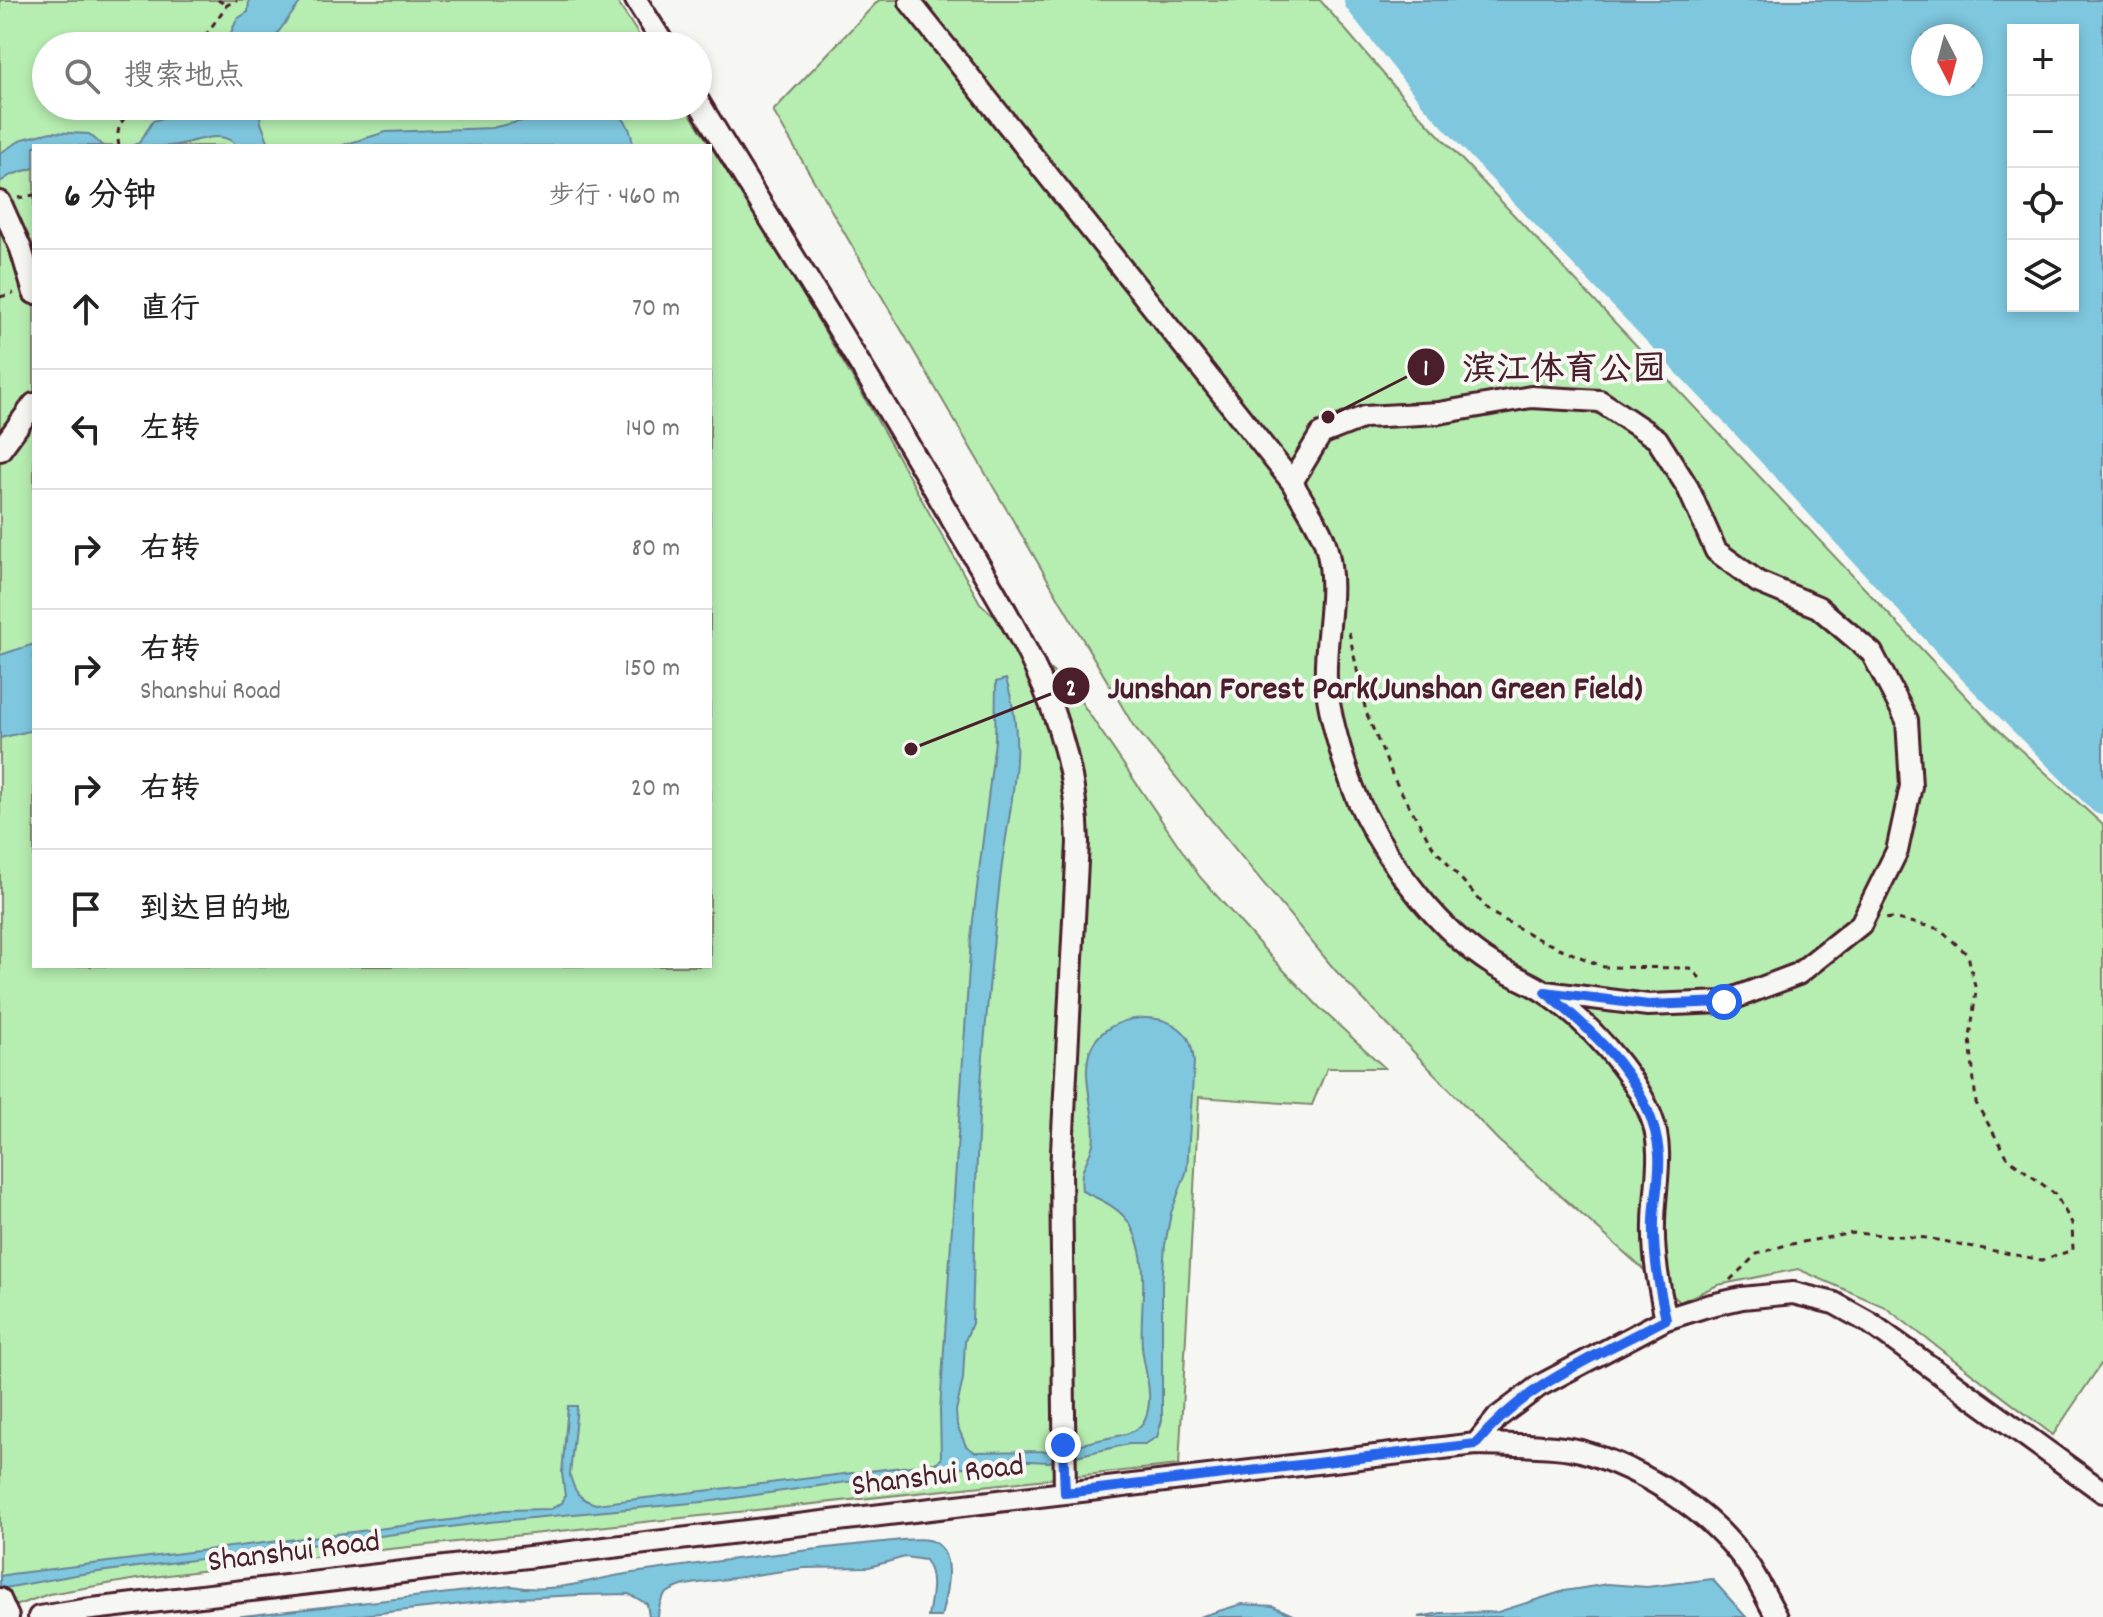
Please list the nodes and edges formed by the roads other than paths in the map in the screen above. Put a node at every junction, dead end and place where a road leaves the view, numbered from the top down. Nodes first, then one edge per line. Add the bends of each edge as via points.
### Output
1 (636, 0) edge
2 (910, 2) edge
3 (656, 32) edge
4 (710, 120) edge
5 (0, 202) edge
6 (32, 287) edge
7 (32, 407) edge
8 (0, 450) edge
9 (1292, 482) junction
10 (1545, 992) junction
11 (1666, 1319) junction
12 (1476, 1444) junction
13 (2103, 1492) edge
14 (1065, 1493) junction
15 (0, 1599) edge
16 (8, 1617) edge
17 (39, 1617) edge
18 (1777, 1617) edge

1 - 3 street
2 - 9 street
4 - 14 street via 1022,639 1061,731 1076,792 1078,842 1061,1171
5 - 6 street
7 - 8 street
9 - 10 street via 1326,546 1331,599 1326,680 1341,751 1363,812 1397,870 1437,917 1491,963
9 - 10 street via 1321,434 1364,417 1439,413 1531,397 1600,401 1657,439 1688,488 1716,551 1758,582 1818,607 1872,653 1907,720 1911,786 1897,851 1861,924 1798,974 1724,1002 1648,1005
10 - 11 street via 1621,1064 1651,1116 1659,1155 1654,1263
11 - 12 street via 1539,1386 1498,1417
11 - 13 street via 1742,1298 1793,1293 1834,1303 1870,1323
12 - 14 street, Shanshui Road
12 - 18 street, Shanshui Road via 1578,1450 1674,1494 1722,1533 1750,1568
14 - 17 street, Shanshui Road
15 - 16 street

